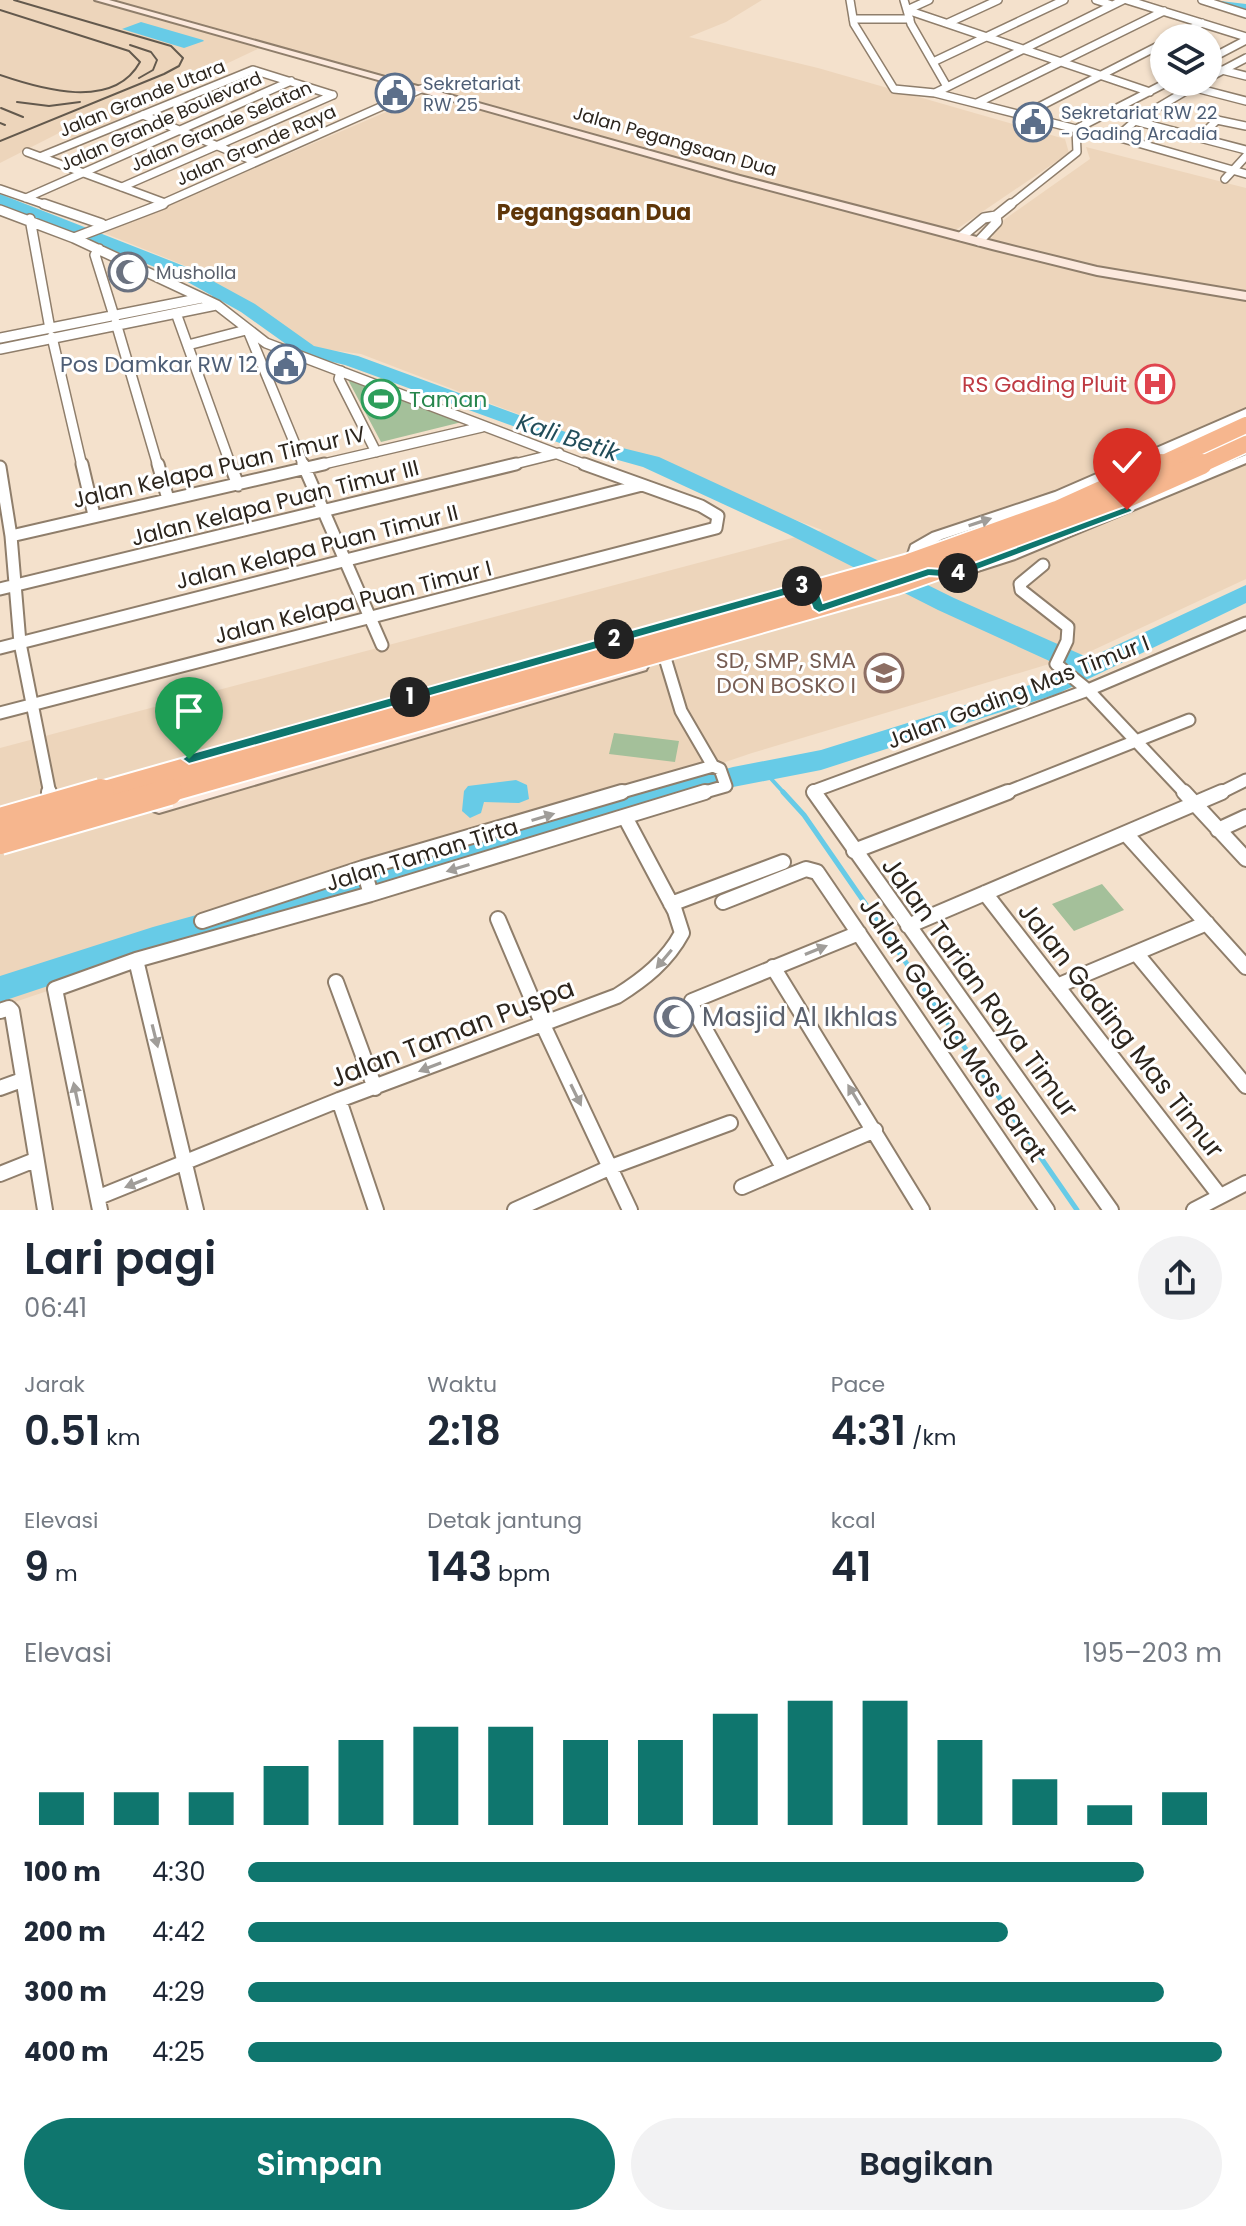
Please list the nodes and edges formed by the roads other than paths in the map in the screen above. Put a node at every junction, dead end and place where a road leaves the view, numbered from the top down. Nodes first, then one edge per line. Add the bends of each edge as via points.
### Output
1 (99, 0) edge
2 (850, 0) edge
3 (904, 0) edge
4 (929, 0) edge
5 (998, 0) edge
6 (1064, 0) edge
7 (1096, 0) edge
8 (1125, 0) edge
9 (1202, 0) edge
10 (1112, 5) junction
11 (907, 10) junction
12 (1164, 11) junction
13 (1246, 14) edge
14 (854, 21) junction
15 (910, 22) junction
16 (948, 23) junction
17 (1202, 23) joint
18 (986, 36) junction
19 (1246, 38) edge
20 (1024, 49) junction
21 (1150, 50) edge
22 (1222, 52) edge
23 (1246, 58) edge
24 (1061, 61) junction
25 (933, 62) junction
26 (1222, 70) joint
27 (1102, 75) junction
28 (1246, 76) edge
29 (291, 81) junction
30 (946, 85) junction
31 (421, 89) junction
32 (1150, 92) joint
33 (935, 93) junction
34 (1222, 95) edge
35 (1177, 96) edge
36 (1246, 101) edge
37 (977, 103) junction
38 (143, 115) junction
39 (1023, 115) junction
40 (1135, 121) junction
41 (1246, 126) edge
42 (178, 130) junction
43 (1076, 132) junction
44 (1199, 138) junction
45 (216, 146) junction
46 (27, 152) dead end
47 (1246, 153) edge
48 (40, 157) junction
49 (256, 162) junction
50 (1233, 170) junction
51 (81, 173) junction
52 (1246, 174) edge
53 (1225, 179) dead end
54 (122, 187) junction
55 (0, 189) edge
56 (29, 199) junction
57 (165, 203) junction
58 (0, 210) edge
59 (996, 216) junction
60 (30, 219) junction
61 (101, 225) junction
62 (957, 234) junction
63 (77, 238) junction
64 (979, 241) junction
65 (96, 248) junction
66 (1246, 296) edge
67 (209, 301) junction
68 (176, 313) junction
69 (115, 320) junction
70 (248, 331) junction
71 (51, 333) junction
72 (0, 338) edge
73 (188, 345) junction
74 (0, 349) edge
75 (341, 371) junction
76 (1246, 413) edge
77 (1246, 425) edge
78 (1215, 426) junction
79 (483, 427) junction
80 (1246, 445) edge
81 (376, 452) junction
82 (559, 453) junction
83 (1246, 459) edge
84 (306, 469) junction
85 (1, 473) edge
86 (238, 485) junction
87 (643, 485) junction
88 (168, 499) junction
89 (326, 511) junction
90 (94, 515) junction
91 (7, 531) edge
92 (933, 550) dead end
93 (914, 557) junction
94 (345, 560) junction
95 (955, 563) dead end
96 (1043, 565) dead end
97 (928, 572) junction
98 (810, 584) junction
99 (13, 586) junction
100 (0, 589) edge
101 (819, 609) junction
102 (370, 618) junction
103 (1240, 626) edge
104 (1246, 638) edge
105 (20, 643) junction
106 (382, 645) dead end
107 (0, 648) edge
108 (665, 658) junction
109 (1085, 688) junction
110 (34, 704) junction
111 (0, 713) edge
112 (1189, 720) dead end
113 (1137, 743) junction
114 (716, 768) junction
115 (1246, 780) edge
116 (815, 790) joint
117 (50, 797) junction
118 (1196, 806) junction
119 (0, 811) edge
120 (625, 817) junction
121 (1246, 817) edge
122 (0, 821) edge
123 (1218, 830) junction
124 (1127, 835) junction
125 (59, 836) junction
126 (0, 841) edge
127 (854, 851) junction
128 (0, 852) edge
129 (1246, 859) edge
130 (783, 862) dead end
131 (363, 869) junction
132 (371, 893) junction
133 (985, 893) junction
134 (723, 902) dead end
135 (671, 904) junction
136 (498, 919) dead end
137 (202, 921) dead end
138 (1207, 923) junction
139 (908, 926) junction
140 (859, 933) junction
141 (1136, 953) junction
142 (136, 960) junction
143 (773, 967) junction
144 (1246, 967) edge
145 (336, 982) dead end
146 (1057, 986) junction
147 (5, 1010) edge
148 (543, 1025) junction
149 (22, 1080) junction
150 (1246, 1086) edge
151 (0, 1088) edge
152 (375, 1088) junction
153 (339, 1100) junction
154 (730, 1123) dead end
155 (875, 1130) junction
156 (35, 1160) junction
157 (185, 1163) junction
158 (611, 1167) junction
159 (784, 1169) junction
160 (0, 1174) edge
161 (1246, 1183) edge
162 (742, 1187) dead end
163 (1220, 1196) junction
164 (100, 1204) edge
165 (45, 1210) edge
166 (196, 1210) edge
167 (376, 1210) edge
168 (515, 1210) edge
169 (630, 1210) edge
170 (922, 1210) edge
171 (1047, 1210) edge
172 (1111, 1210) edge
173 (1194, 1210) edge

1 - 31 main road, Jalan Pegangsaan Dua
2 - 14 street
3 - 11 street
4 - 11 street
5 - 16 street
6 - 18 street
7 - 10 street
8 - 10 street
8 - 12 street
9 - 13 street
10 - 20 street
11 - 15 street
11 - 16 street
12 - 17 street
12 - 24 street
14 - 15 street
14 - 33 street via 892,87
15 - 25 street
16 - 18 street
17 - 19 street
18 - 20 street
18 - 25 street
19 - 22 street
20 - 24 street
20 - 30 street
21 - 27 street
23 - 26 street
24 - 27 street
24 - 37 street
25 - 30 street
26 - 28 street
27 - 32 street
27 - 39 street
29 - 38 street, Jalan Grande Utara via 256,70
29 - 42 street, Jalan Grande Boulevard
29 - 45 street, Jalan Grande Selatan via 333,95
30 - 33 street
31 - 49 street, Jalan Grande Raya
31 - 62 main road, Jalan Pegangsaan Dua
32 - 43 street
33 - 37 street
34 - 36 street
35 - 40 street
37 - 39 street
38 - 42 street
38 - 48 street, Jalan Grande Utara
39 - 43 street
40 - 44 street
40 - 50 street via 1117,137
41 - 44 street via 1217,120
42 - 45 street
42 - 51 street, Jalan Grande Boulevard
43 - 59 street via 1077,152
44 - 47 street
45 - 49 street
45 - 54 street, Jalan Grande Selatan
46 - 48 street
47 - 50 street
48 - 51 street
49 - 57 street, Jalan Grande Raya
50 - 52 street
50 - 53 street
51 - 54 street
51 - 56 street, Jalan Grande Boulevard
54 - 57 street
55 - 56 street
56 - 61 street
57 - 61 street, Jalan Grande Raya
58 - 60 street
59 - 62 street
59 - 64 street via 997,222
60 - 63 street
60 - 71 street
61 - 63 street, Jalan Grande Raya
62 - 64 main road, Jalan Pegangsaan Dua
63 - 65 street
64 - 66 main road, Jalan Pegangsaan Dua via 1097,271
65 - 67 street
65 - 69 street
67 - 68 street
67 - 69 street
67 - 70 street
68 - 69 street
68 - 73 street
69 - 71 street
69 - 88 street
70 - 73 street
70 - 75 street
70 - 84 street
71 - 72 street
71 - 74 street
71 - 90 street
73 - 86 street
75 - 79 street
75 - 81 street via 339,379
76 - 78 street
77 - 122 highway, bridge via 1057,511 895,568
78 - 80 street
93 -> 78 street via 916,548 928,540 1060,495
79 - 81 street, Jalan Kelapa Puan Timur IV
79 - 82 street
80 - 126 highway, bridge via 1076,520 912,579
81 - 84 street, Jalan Kelapa Puan Timur IV
82 - 87 street
82 - 89 street, Jalan Kelapa Puan Timur III
83 - 97 street via 991,563 956,574
84 - 86 street, Jalan Kelapa Puan Timur IV
84 - 89 street
85 - 91 street
86 - 88 street, Jalan Kelapa Puan Timur IV
87 - 94 street, Jalan Kelapa Puan Timur II
87 - 102 street, Jalan Kelapa Puan Timur I via 716,512 716,528
88 - 90 street, Jalan Kelapa Puan Timur IV
89 - 94 street
89 - 99 street, Jalan Kelapa Puan Timur III
90 - 91 street, Jalan Kelapa Puan Timur IV
91 - 99 street
92 - 93 main road
93 - 98 main road
94 - 102 street
94 - 105 street, Jalan Kelapa Puan Timur II
95 - 97 main road
96 - 109 street via 1020,584 1021,590 1068,627 1056,664
97 - 101 main road, bridge
98 - 101 main road
98 - 117 main road
99 - 100 street, Jalan Kelapa Puan Timur III
99 - 105 street
101 - 108 main road
102 - 106 street
102 - 110 street, Jalan Kelapa Puan Timur I
103 - 104 street
103 - 109 street, Jalan Gading Mas Timur I
105 - 107 street, Jalan Kelapa Puan Timur II
105 - 110 street
108 - 114 street via 681,711
108 - 125 main road
109 - 113 street
109 - 116 street, Jalan Gading Mas Timur I
110 - 111 street, Jalan Kelapa Puan Timur I
110 - 117 street
112 - 113 street
113 - 118 street
113 - 127 street
114 - 120 street, Jalan Taman Tirta via 724,785
131 -> 114 street, Jalan Taman Tirta
115 - 118 street
116 - 127 street, Jalan Tarian Raya Timur
117 - 119 main road
117 - 125 street
118 - 123 street
118 - 124 street
120 -> 132 street, Jalan Taman Tirta
120 - 135 street, Jalan Taman Puspa
121 - 123 street
123 - 129 street
124 - 133 street
124 - 138 street
125 - 128 main road
127 - 139 street, Jalan Tarian Raya Timur
130 - 135 street
131 - 132 street, Jalan Taman Tirta
131 - 137 street, Jalan Taman Tirta
132 - 142 street, Jalan Taman Tirta
133 - 139 street
133 - 146 street, Jalan Gading Mas Timur
134 - 140 street, Jalan Gading Mas Barat via 806,869 819,875
135 -> 148 street, Jalan Taman Puspa via 682,933 655,970 617,996
136 - 148 street
138 - 141 street
138 - 144 street
139 - 172 street, Jalan Tarian Raya Timur
143 -> 140 street
140 - 171 street, Jalan Gading Mas Barat
141 - 146 street
141 - 150 street
142 -> 157 street
164 -> 142 street, Jalan Taman Tirta via 53,992
155 -> 143 street
143 - 159 street via 692,1001
145 - 152 street
146 - 163 street, Jalan Gading Mas Timur
147 - 149 street
148 -> 152 street, Jalan Taman Puspa
148 -> 158 street
149 - 151 street
149 - 156 street
152 - 153 street, Jalan Taman Puspa
153 - 157 street, Jalan Taman Puspa
153 - 167 street
154 - 158 street
155 - 159 street
155 - 170 street
156 - 160 street
156 - 165 street
157 -> 164 street, Jalan Taman Puspa
157 - 166 street
158 - 168 street
158 - 169 street
159 - 162 street
161 - 163 street
163 - 173 street

